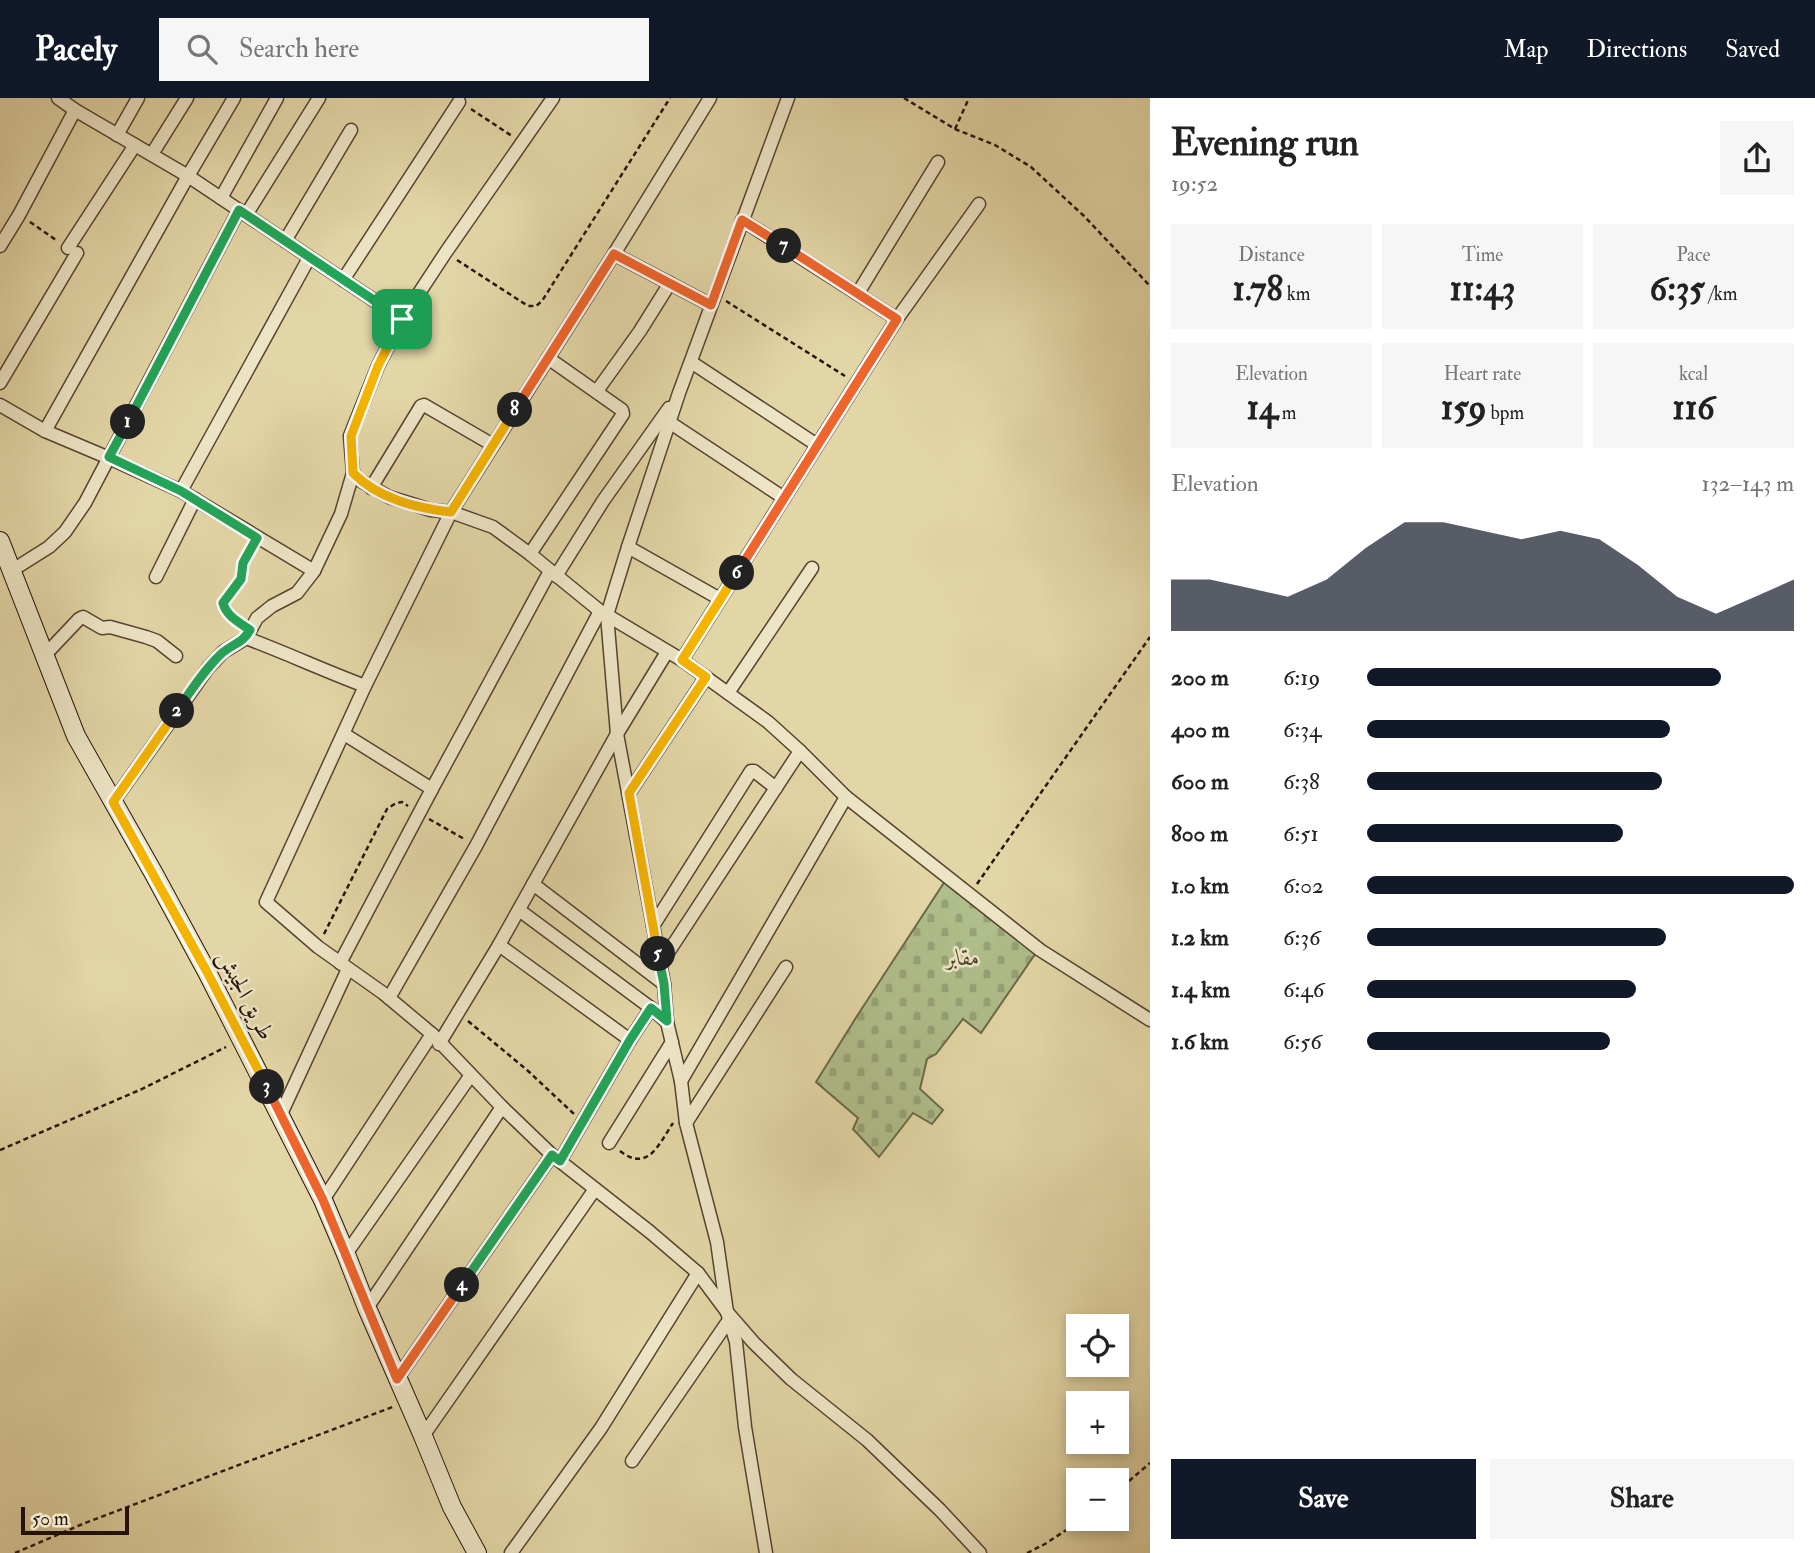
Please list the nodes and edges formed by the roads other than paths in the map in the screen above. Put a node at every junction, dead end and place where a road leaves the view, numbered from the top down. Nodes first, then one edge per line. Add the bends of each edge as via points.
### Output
1 (58, 98) edge
2 (138, 98) edge
3 (187, 98) edge
4 (234, 98) edge
5 (277, 98) edge
6 (319, 98) edge
7 (553, 98) edge
8 (710, 98) edge
9 (788, 98) edge
10 (459, 102) road end
11 (75, 110) junction
12 (351, 130) dead end
13 (117, 135) junction
14 (135, 145) junction
15 (152, 155) junction
16 (938, 162) dead end
17 (188, 176) junction
18 (220, 198) junction
19 (979, 204) dead end
20 (242, 213) junction
21 (742, 220) junction
22 (285, 241) junction
23 (0, 246) edge
24 (614, 254) junction
25 (309, 258) junction
26 (343, 280) junction
27 (670, 283) junction
28 (858, 293) junction
29 (713, 299) junction
30 (402, 319) junction
31 (897, 319) junction
32 (548, 358) junction
33 (691, 362) junction
34 (0, 383) edge
35 (597, 391) junction
36 (679, 393) junction
37 (0, 405) edge
38 (669, 422) junction
39 (45, 431) junction
40 (493, 445) junction
41 (817, 445) junction
42 (109, 457) junction
43 (353, 473) junction
44 (371, 488) junction
45 (181, 491) junction
46 (784, 498) junction
47 (195, 499) junction
48 (451, 512) junction
49 (0, 541) edge
50 (628, 547) junction
51 (530, 554) junction
52 (812, 568) dead end
53 (11, 570) junction
54 (314, 571) junction
55 (553, 573) junction
56 (156, 578) dead end
57 (720, 599) junction
58 (603, 613) junction
59 (248, 634) junction
60 (667, 652) junction
61 (44, 656) junction
62 (176, 656) dead end
63 (682, 660) junction
64 (706, 677) junction
65 (365, 686) junction
66 (728, 693) junction
67 (344, 734) junction
68 (617, 734) junction
69 (800, 751) junction
70 (776, 788) junction
71 (432, 789) junction
72 (629, 793) junction
73 (846, 797) junction
74 (113, 802) junction
75 (533, 884) junction
76 (519, 910) junction
77 (653, 926) junction
78 (499, 945) junction
79 (660, 965) junction
80 (344, 966) junction
81 (786, 967) dead end
82 (664, 984) junction
83 (390, 998) junction
84 (651, 1008) junction
85 (1150, 1020) edge
86 (667, 1021) junction
87 (436, 1039) junction
88 (630, 1040) junction
89 (672, 1042) junction
90 (471, 1075) junction
91 (681, 1081) junction
92 (502, 1107) junction
93 (281, 1114) junction
94 (686, 1123) junction
95 (609, 1143) road end
96 (556, 1158) junction
97 (595, 1189) junction
98 (323, 1200) junction
99 (346, 1254) junction
100 (698, 1273) junction
101 (367, 1308) junction
102 (728, 1316) junction
103 (397, 1379) junction
104 (423, 1436) junction
105 (632, 1461) dead end
106 (477, 1553) edge
107 (511, 1553) edge
108 (766, 1553) edge
109 (980, 1553) edge

1 - 11 street
2 - 13 street
3 - 15 street
4 - 17 street
5 - 18 street
6 - 20 street
7 - 30 street
8 - 24 street
9 - 21 street
10 - 26 street
11 - 13 street
11 - 23 street
12 - 22 street
13 - 14 street
14 - 15 street
14 - 34 street
15 - 17 street
16 - 28 street
17 - 18 street
17 - 39 street
18 - 20 street
19 - 31 street
20 - 22 street
20 - 42 street
21 - 28 street
21 - 29 street
22 - 25 street
24 - 27 street
24 - 32 street
25 - 26 street
25 - 45 street
26 - 30 street
27 - 29 street
27 - 35 street
28 - 31 street
29 - 33 street
30 - 43 street via 351,436
31 - 41 street
32 - 35 street
32 - 40 street
33 - 36 street
33 - 41 street
35 - 51 street via 623,414
36 - 38 street
36 - 55 street
37 - 39 street
38 - 46 street
38 - 50 street
39 - 42 street
40 - 44 street via 421,406
40 - 48 street
41 - 46 street
42 - 45 street
42 - 53 street via 65,532
43 - 44 street
43 - 54 street via 341,514
44 - 48 street via 388,498
45 - 47 street
46 - 57 street
47 - 54 street
47 - 56 street
48 - 51 street via 493,527
48 - 65 street
49 - 53 main road, طريق الجيش
50 - 57 street
50 - 58 street
51 - 55 street
52 - 66 street
53 - 61 main road, طريق الجيش
54 - 59 street via 297,593 257,618
55 - 58 street
55 - 71 street
57 - 63 street
58 - 60 street
58 - 68 street
58 - 83 street
59 - 65 street
59 - 74 street via 208,668
60 - 63 street
60 - 68 street
61 - 62 street via 83,617 102,628 146,637
61 - 74 main road, طريق الجيش via 76,736
63 - 64 street
64 - 66 street
64 - 72 street
65 - 67 street
66 - 69 street
67 - 71 street
67 - 80 street via 266,902
68 - 72 street
68 - 75 street
69 - 70 street
69 - 73 street
70 - 77 street via 751,771
70 - 79 street
71 - 80 street
72 - 77 street
73 - 85 street via 1040,950
73 - 91 street
74 - 93 main road, طريق الجيش
75 - 76 street
75 - 82 street
76 - 78 street
76 - 84 street
77 - 79 street
78 - 87 street
78 - 88 street
79 - 82 street
80 - 83 street
80 - 93 street
81 - 94 street
82 - 86 street
83 - 87 street
84 - 86 street
84 - 88 street
86 - 89 street
87 - 90 street
87 - 98 street
88 - 96 street via 583,1122
89 - 91 street
89 - 95 street
90 - 92 street
90 - 99 street
91 - 94 street
92 - 96 street
92 - 101 street
93 - 98 main road, طريق الجيش
94 - 102 street via 717,1242
96 - 97 street
96 - 103 street
97 - 100 street
97 - 104 street
98 - 99 main road, طريق الجيش
99 - 101 main road, طريق الجيش
100 - 102 street
100 - 107 street via 601,1428
101 - 103 main road, طريق الجيش
102 - 105 street
102 - 108 street via 736,1342
102 - 109 street via 791,1379 867,1440
103 - 104 main road, طريق الجيش
104 - 106 main road, طريق الجيش

